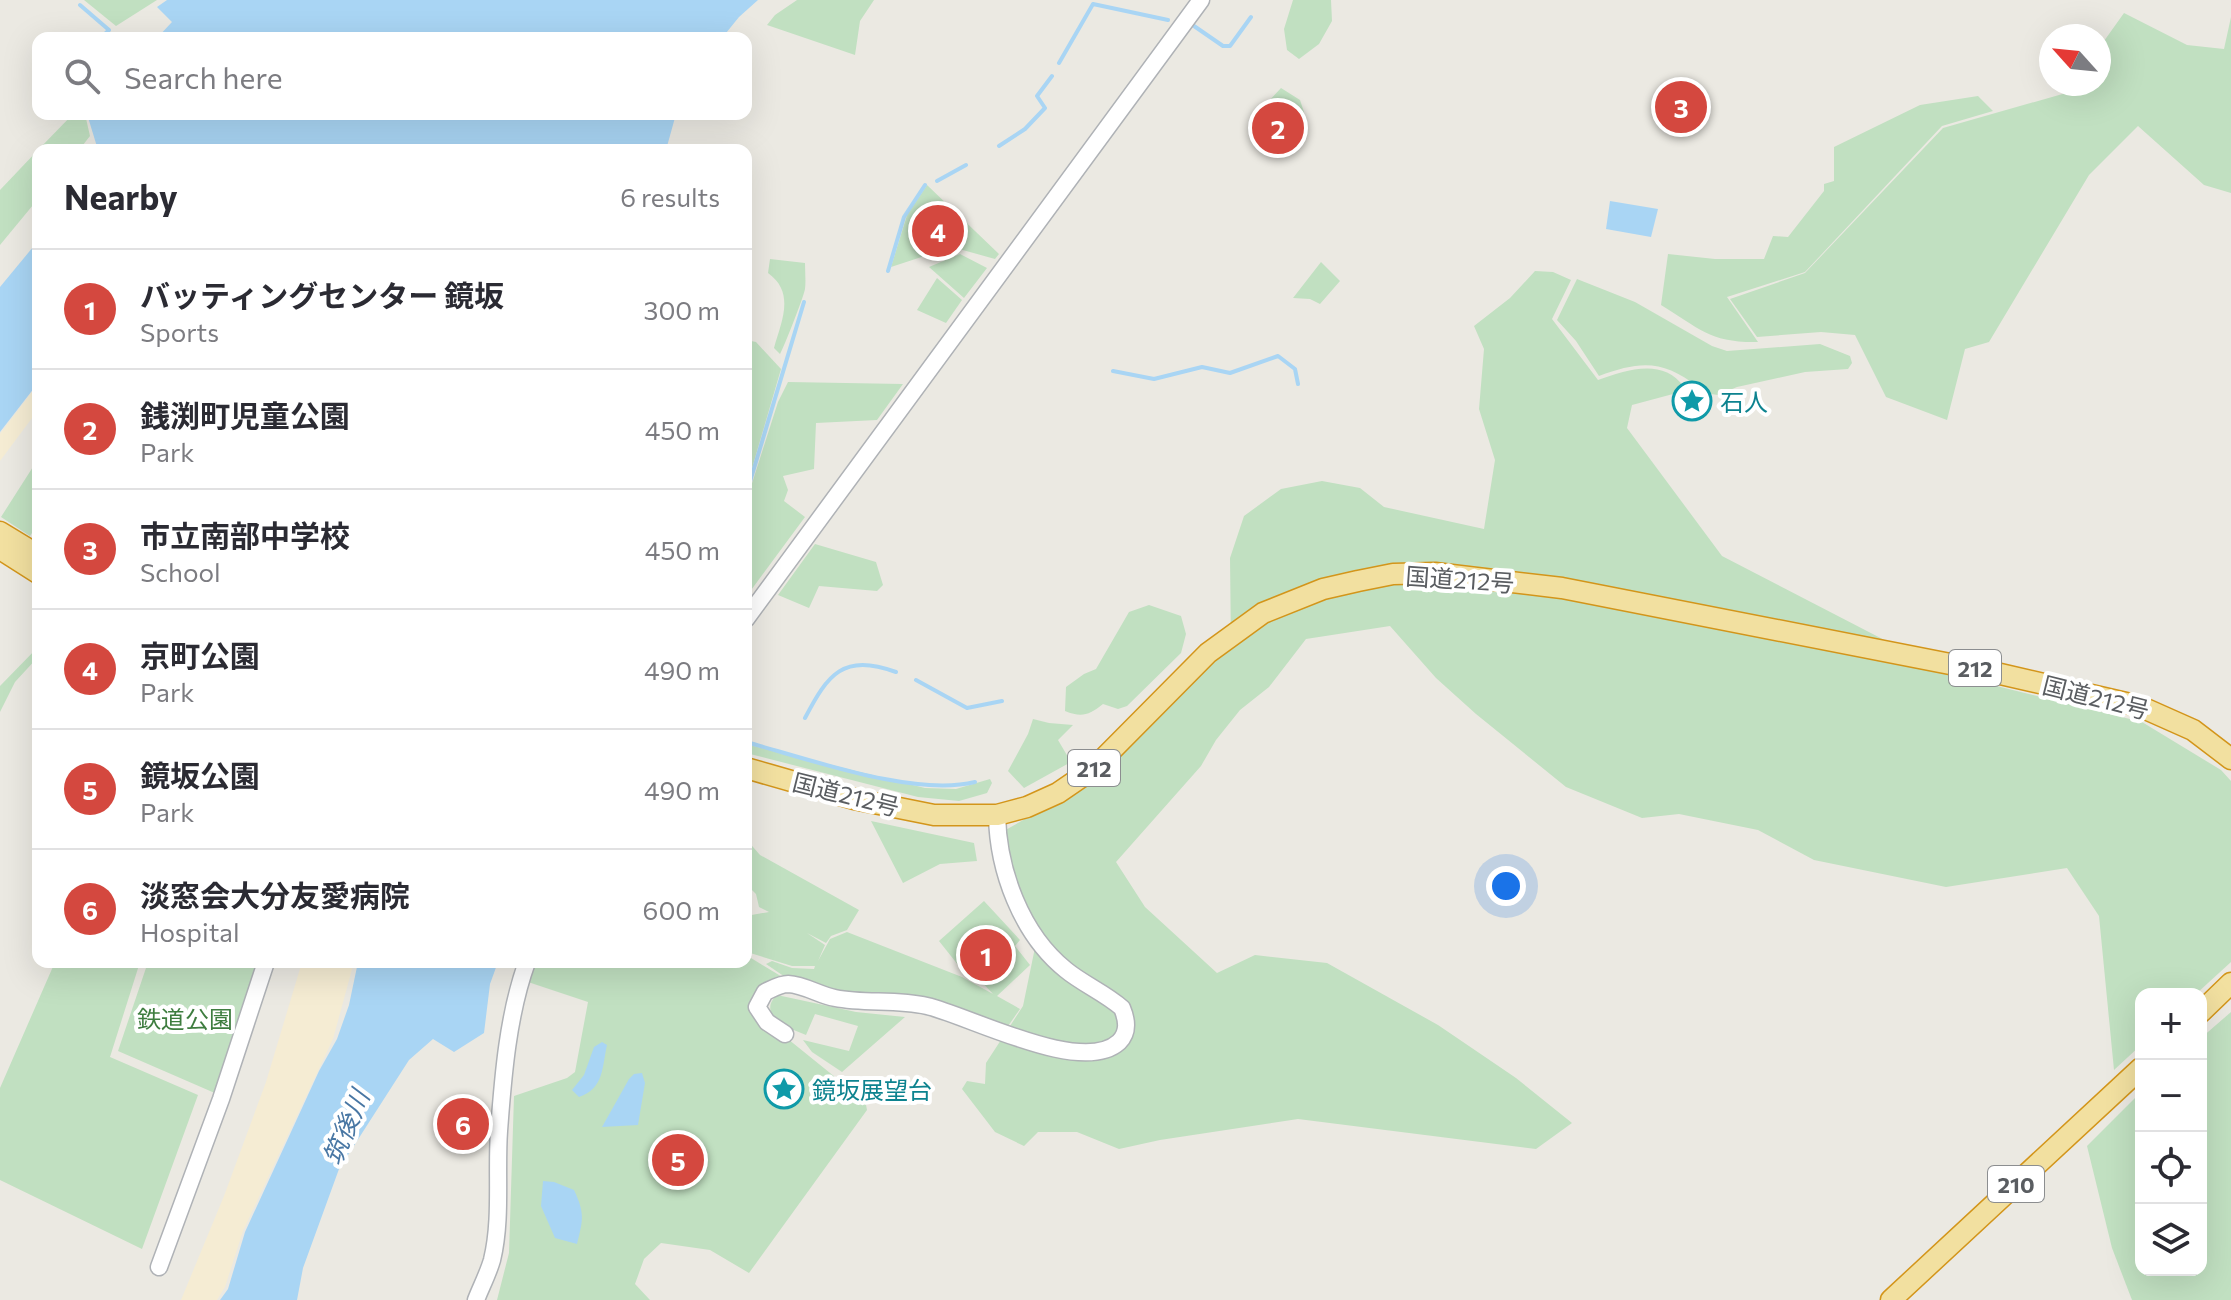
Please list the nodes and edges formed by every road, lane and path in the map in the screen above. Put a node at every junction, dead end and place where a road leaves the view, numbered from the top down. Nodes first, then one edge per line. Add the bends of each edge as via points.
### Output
1 (1201, 0) edge
2 (0, 532) edge
3 (0, 549) edge
4 (32, 562) edge
5 (32, 564) edge
6 (752, 611) edge
7 (2231, 759) edge
8 (752, 770) edge
9 (997, 815) junction
10 (264, 968) edge
11 (525, 968) edge
12 (2231, 983) edge
13 (2207, 1006) edge
14 (785, 1034) dead end
15 (2135, 1074) edge
16 (159, 1267) dead end
17 (476, 1300) edge
18 (1891, 1300) edge

1 - 6 street
2 - 4 highway
3 - 5 highway
7 - 9 highway, 国道212号 / 212 via 2193,730 2139,706 1996,673 1562,588 1435,573 1393,574 1323,589 1263,613 1208,653 1093,769 1058,793
8 - 9 highway, 国道212号 / 212 via 934,815
9 - 14 street via 1002,866 1035,938 1065,969 1122,1008 1127,1018 1120,1041 1110,1049 1085,1053 1024,1042 927,1006 832,997 786,984 765,992 757,1007
10 - 16 street
11 - 17 street via 512,1020 501,1116 492,1260
12 - 13 highway
15 - 18 highway, 210

